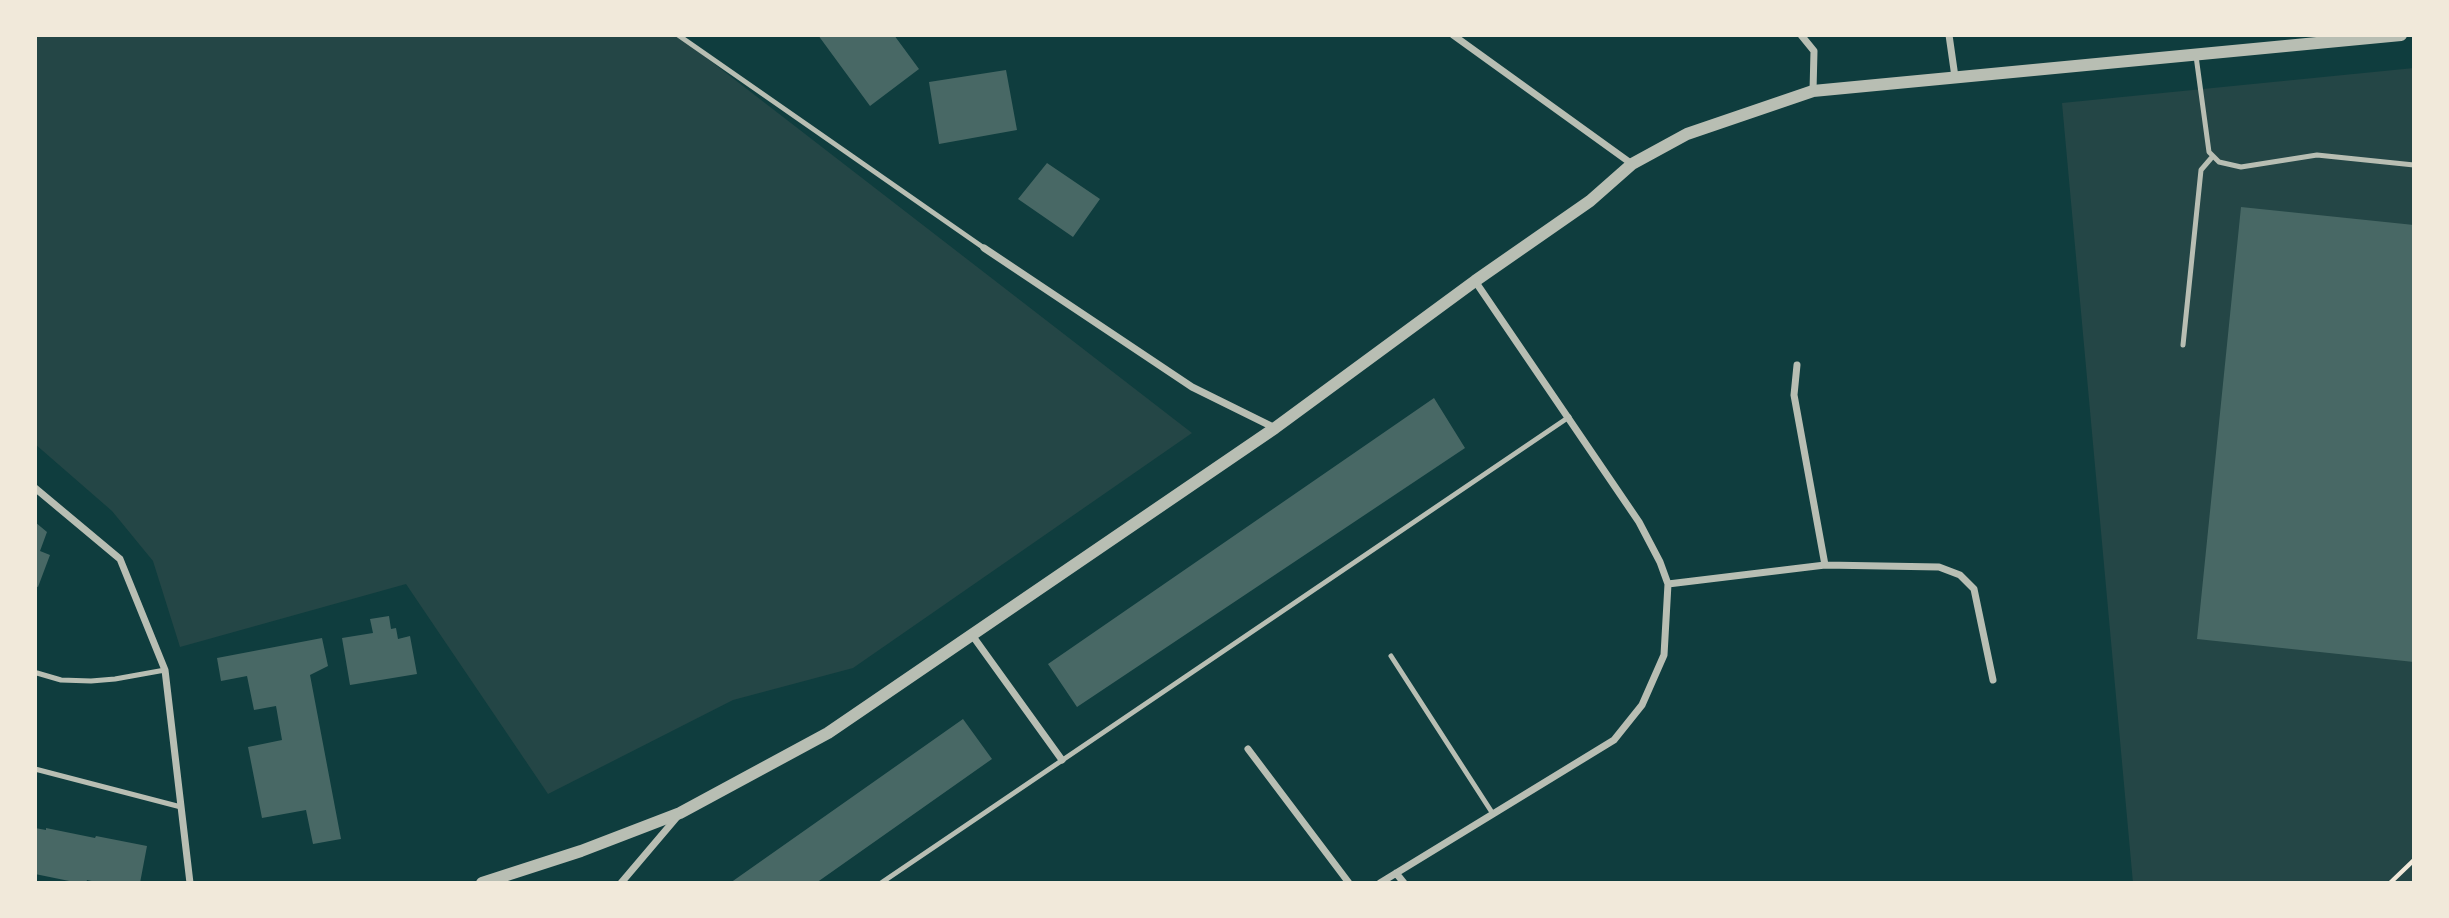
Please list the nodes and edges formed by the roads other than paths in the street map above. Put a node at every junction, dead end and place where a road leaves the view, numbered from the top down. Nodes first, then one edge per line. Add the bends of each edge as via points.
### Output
1 (678, 35) edge
2 (1453, 35) edge
3 (1801, 35) edge
4 (1949, 35) edge
5 (2401, 35) edge
6 (2196, 54) junction
7 (1955, 77) junction
8 (1814, 90) junction
9 (2213, 156) junction
10 (1632, 164) junction
11 (2414, 165) edge
12 (984, 247) joint
13 (1475, 281) junction
14 (2183, 345) dead end
15 (1797, 365) dead end
16 (1569, 417) junction
17 (1275, 428) junction
18 (35, 488) edge
19 (1825, 565) junction
20 (1668, 584) junction
21 (972, 635) junction
22 (1391, 656) dead end
23 (164, 670) junction
24 (37, 673) dead end
25 (1993, 680) dead end
26 (1248, 749) dead end
27 (1062, 760) junction
28 (35, 769) edge
29 (181, 807) junction
30 (680, 813) junction
31 (1493, 814) junction
32 (1396, 873) junction
33 (190, 883) edge
34 (482, 883) edge
35 (621, 883) edge
36 (881, 883) edge
37 (1349, 883) edge
38 (1380, 883) edge
39 (1404, 883) edge

1 - 12 lane
2 - 10 street
3 - 8 street via 1814,51
4 - 7 street
5 - 6 street
6 - 7 street
6 - 9 lane via 2208,152
7 - 8 street
8 - 10 street via 1687,134
9 - 11 lane via 2241,167 2317,155
9 - 14 lane via 2202,170
10 - 13 street via 1590,201
12 - 17 street via 1192,387
13 - 16 street
13 - 17 street
15 - 19 street via 1794,395
16 - 20 street via 1639,522
16 - 27 lane
17 - 21 street
18 - 23 street via 120,559
19 - 20 street
19 - 25 street via 1939,567 1960,575 1974,589
20 - 31 street via 1664,655 1642,705 1614,740
21 - 27 street
21 - 30 street via 828,733
22 - 31 lane
23 - 24 lane via 91,681
23 - 29 street
26 - 37 street
27 - 36 lane
28 - 29 lane
29 - 33 street
30 - 34 street
30 - 35 street
31 - 32 street
32 - 38 street
32 - 39 street

